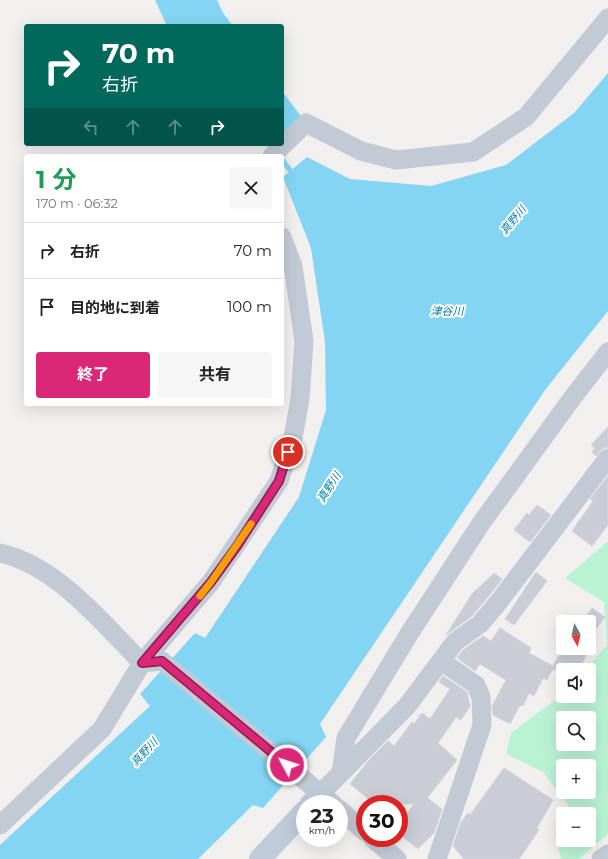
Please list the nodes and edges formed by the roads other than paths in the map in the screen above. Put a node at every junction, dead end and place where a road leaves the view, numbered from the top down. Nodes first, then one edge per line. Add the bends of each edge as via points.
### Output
1 (608, 18) edge
2 (284, 144) edge
3 (282, 146) edge
4 (274, 154) edge
5 (284, 242) edge
6 (608, 352) edge
7 (608, 458) edge
8 (0, 553) edge
9 (440, 661) junction
10 (142, 663) junction
11 (341, 773) junction
12 (318, 795) edge
13 (320, 795) edge
14 (348, 817) edge
15 (296, 821) edge
16 (356, 824) edge
17 (0, 825) edge
18 (383, 847) edge
19 (608, 854) edge
20 (260, 859) edge
21 (397, 859) edge
22 (437, 859) edge
23 (601, 859) edge

1 - 2 street via 526,117 473,152 396,160 361,151 306,123
3 - 4 street
5 - 10 street via 293,266 304,341 300,399 293,438 279,481 211,582
6 - 11 street via 482,522 409,634 346,738
7 - 9 street via 497,604 480,624 455,642
8 - 10 street via 16,557 59,582
9 - 11 street via 407,706
9 - 22 street via 476,685 481,697 482,725
10 - 12 street via 162,661
10 - 17 street via 102,729
11 - 13 street
14 - 16 street
15 - 20 street
18 - 21 street
19 - 23 street

